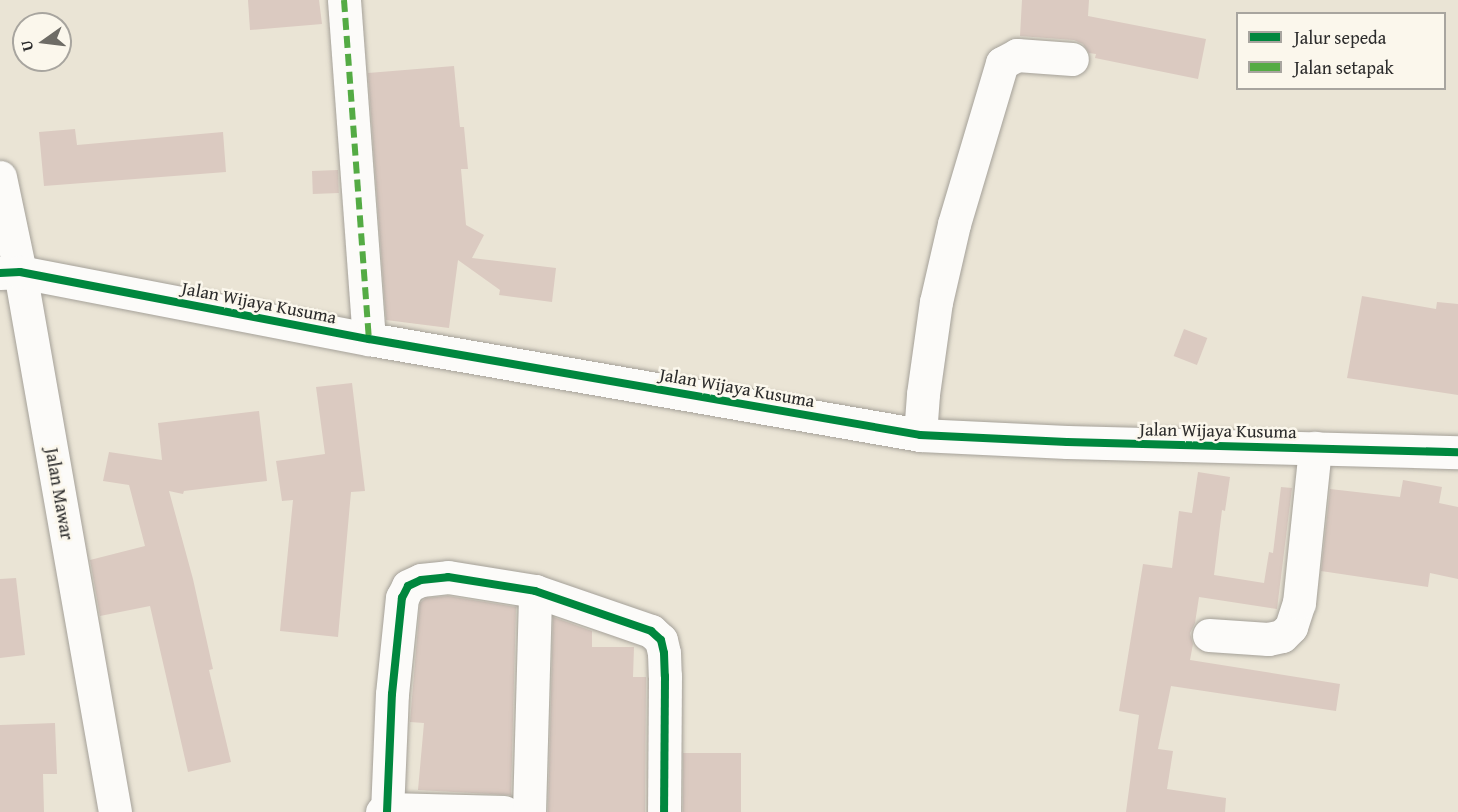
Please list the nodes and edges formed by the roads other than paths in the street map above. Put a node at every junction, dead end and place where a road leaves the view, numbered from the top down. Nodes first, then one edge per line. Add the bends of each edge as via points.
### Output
1 (344, 0) edge
2 (1072, 58) dead end
3 (0, 177) edge
4 (10, 272) edge
5 (369, 339) junction
6 (920, 435) junction
7 (1315, 448) junction
8 (1458, 452) edge
9 (535, 591) junction
10 (1209, 634) dead end
11 (386, 811) edge
12 (115, 812) edge
13 (504, 812) edge
14 (529, 812) edge
15 (664, 812) edge

1 - 5 street
2 - 6 street via 1017,55 1002,63 954,224 936,302
3 - 4 street, Jalan Mawar
4 - 5 street, Jalan Wijaya Kusuma
4 - 12 street, Jalan Mawar
5 - 6 street, Jalan Wijaya Kusuma
6 - 7 street, Jalan Wijaya Kusuma
7 - 8 street, Jalan Wijaya Kusuma
7 - 10 street via 1299,603 1291,627 1282,636 1268,639
9 - 11 street via 448,578 421,580 408,586 402,598 392,694
9 - 14 street
9 - 15 street via 651,631 661,640 665,676
11 - 13 street

